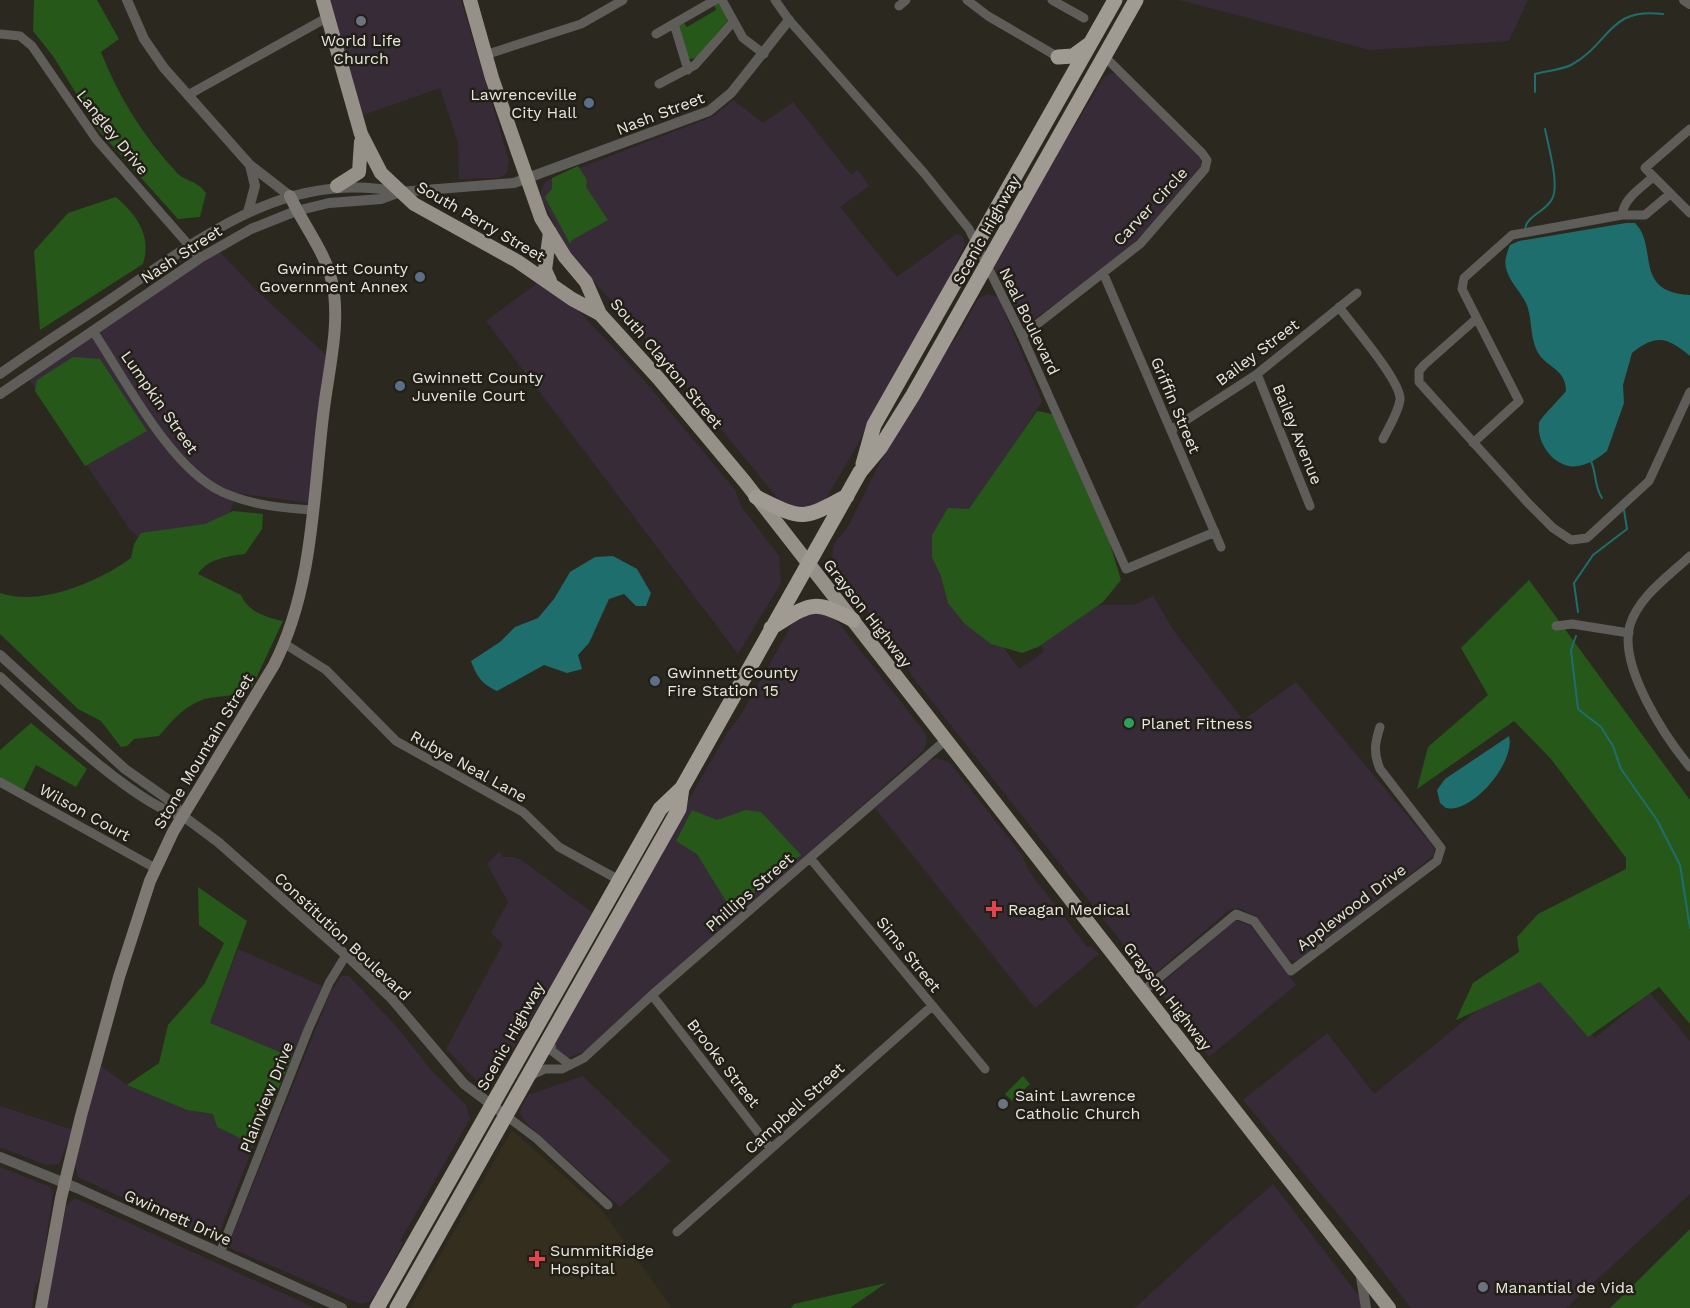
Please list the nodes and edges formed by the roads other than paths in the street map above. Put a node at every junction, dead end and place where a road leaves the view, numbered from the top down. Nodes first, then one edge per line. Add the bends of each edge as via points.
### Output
1 (127, 0) edge
2 (323, 0) edge
3 (470, 0) edge
4 (623, 0) edge
5 (715, 0) edge
6 (722, 0) edge
7 (775, 0) edge
8 (968, 0) edge
9 (1052, 0) edge
10 (1115, 0) edge
11 (1136, 0) edge
12 (1684, 0) edge
13 (1690, 4) edge
14 (328, 17) junction
15 (1084, 18) dead end
16 (789, 20) junction
17 (733, 22) junction
18 (674, 24) junction
19 (0, 34) edge
20 (656, 34) dead end
21 (1093, 42) junction
22 (764, 54) junction
23 (485, 56) junction
24 (1104, 56) junction
25 (1058, 57) junction
26 (688, 70) junction
27 (1070, 82) junction
28 (659, 84) dead end
29 (188, 95) junction
30 (1690, 129) edge
31 (361, 134) junction
32 (250, 165) junction
33 (1653, 177) junction
34 (526, 180) junction
35 (337, 186) junction
36 (400, 192) junction
37 (1670, 194) junction
38 (290, 196) junction
39 (297, 211) junction
40 (248, 212) junction
41 (1690, 213) edge
42 (1622, 215) junction
43 (550, 232) junction
44 (189, 245) junction
45 (977, 247) junction
46 (200, 258) junction
47 (987, 265) junction
48 (1104, 275) junction
49 (550, 281) junction
50 (1357, 293) dead end
51 (1339, 307) junction
52 (600, 314) junction
53 (1476, 319) junction
54 (93, 331) junction
55 (1022, 336) junction
56 (0, 374) edge
57 (1257, 374) junction
58 (1690, 392) edge
59 (0, 394) edge
60 (1171, 430) junction
61 (1383, 439) dead end
62 (1473, 443) junction
63 (860, 472) junction
64 (847, 496) junction
65 (756, 497) junction
66 (1310, 506) dead end
67 (312, 510) junction
68 (1215, 531) junction
69 (1221, 547) dead end
70 (1690, 556) edge
71 (808, 563) junction
72 (853, 620) junction
73 (1556, 627) dead end
74 (769, 629) junction
75 (1629, 633) junction
76 (285, 644) junction
77 (0, 655) edge
78 (0, 677) edge
79 (1380, 727) dead end
80 (947, 739) junction
81 (1690, 767) edge
82 (0, 782) edge
83 (682, 788) junction
84 (183, 816) junction
85 (810, 858) junction
86 (155, 868) junction
87 (619, 880) junction
88 (634, 888) junction
89 (346, 955) junction
90 (1143, 991) junction
91 (652, 994) junction
92 (932, 1006) junction
93 (550, 1037) junction
94 (568, 1064) junction
95 (985, 1069) dead end
96 (528, 1077) junction
97 (492, 1107) junction
98 (506, 1115) junction
99 (771, 1149) junction
100 (0, 1157) edge
101 (65, 1183) junction
102 (608, 1205) dead end
103 (677, 1232) dead end
104 (220, 1253) junction
105 (1359, 1268) junction
106 (41, 1308) edge
107 (342, 1308) edge
108 (377, 1308) edge
109 (396, 1308) edge
110 (1366, 1308) edge
111 (1389, 1308) edge

1 - 29 street via 144,39
2 - 14 main road, South Perry Street
3 - 23 main road, South Clayton Street
4 - 23 street via 581,24
5 - 18 street
6 - 17 street
7 - 16 street, Neal Boulevard
8 - 25 street
9 - 15 street
10 - 21 highway, Scenic Highway
11 - 24 highway, Scenic Highway
12 - 13 street
14 - 29 street
14 - 31 main road, South Perry Street
16 - 22 street, Nash Street
16 - 45 street, Neal Boulevard via 957,211
17 - 22 street via 743,38
17 - 26 street
18 - 20 street
18 - 26 street
19 - 44 street, Langley Drive via 20,36 32,46 96,139
21 - 25 highway via 1073,56
21 - 27 highway, Scenic Highway
22 - 34 street, Nash Street via 731,93 709,111
23 - 34 main road, South Clayton Street
24 - 47 highway, Scenic Highway
24 - 48 street, Carver Circle via 1207,160 1205,169 1153,230
25 - 27 highway via 1067,68
26 - 28 street
27 - 45 highway, Scenic Highway
29 - 32 street
30 - 33 street via 1645,168
31 - 35 main road via 359,172
31 - 36 main road, South Perry Street via 381,173
32 - 38 street
32 - 40 street via 254,192
33 - 37 street
33 - 42 street via 1629,198
34 - 36 street, Nash Street via 485,187
34 - 43 main road, South Clayton Street
35 - 36 street, Nash Street via 371,186
35 - 38 street, Nash Street
36 - 39 street, Nash Street via 381,199 328,203
36 - 49 main road, South Perry Street via 414,204
37 - 41 street
37 - 42 street via 1645,215
38 - 39 main road, Stone Mountain Street
38 - 40 street, Nash Street
39 - 46 street, Nash Street via 251,229
39 - 67 main road, Stone Mountain Street via 328,268 335,298
40 - 44 street, Nash Street
42 - 53 street via 1512,235 1464,278 1462,289
43 - 49 main road via 545,270
43 - 52 main road, South Clayton Street via 586,282
44 - 46 street, Langley Drive
44 - 56 street, Nash Street
45 - 47 street, Neal Boulevard
45 - 63 highway, Scenic Highway via 874,425
46 - 54 street, Nash Street
47 - 55 street, Neal Boulevard
47 - 63 highway, Scenic Highway via 891,431
48 - 55 street, Carver Circle
48 - 60 street, Griffin Street
49 - 52 main road, South Perry Street
50 - 51 street, Bailey Street
51 - 57 street, Bailey Street
51 - 61 street via 1399,388 1399,407
52 - 65 main road, South Clayton Street
53 - 62 street via 1519,401
53 - 62 street via 1424,365 1417,377
54 - 59 street, Nash Street
54 - 67 street, Lumpkin Street via 171,449 206,483 262,505
55 - 68 street, Neal Boulevard via 1126,569
57 - 60 street, Bailey Street
57 - 66 street, Bailey Avenue
58 - 62 street via 1649,481 1587,538 1571,540 1553,528
60 - 68 street, Griffin Street
63 - 64 highway, Scenic Highway
64 - 65 highway via 802,516
64 - 71 highway, Scenic Highway
65 - 71 main road, South Clayton Street
67 - 76 main road, Stone Mountain Street via 298,600
68 - 69 street, Griffin Street
70 - 75 street via 1646,596
71 - 72 main road, Grayson Highway
71 - 74 highway, Scenic Highway
72 - 74 highway via 826,605 813,605
72 - 80 main road, Grayson Highway
73 - 75 street via 1572,624
74 - 83 highway, Scenic Highway
75 - 81 street via 1638,683 1668,740
76 - 84 main road, Stone Mountain Street
76 - 87 street, Rubye Neal Lane via 326,670 396,741 523,812 559,847
77 - 84 street, Constitution Boulevard via 125,768 173,803
78 - 84 street, Constitution Boulevard via 106,769 168,813
79 - 90 street, Applewood Drive via 1375,758 1441,848 1437,861 1291,971 1254,921 1236,914
80 - 85 street, Phillips Street
80 - 90 main road, Grayson Highway
82 - 86 street, Wilson Court
83 - 87 highway, Scenic Highway via 660,809
83 - 88 highway, Scenic Highway via 679,809
84 - 86 main road, Stone Mountain Street
84 - 89 street, Constitution Boulevard
85 - 91 street, Phillips Street
85 - 92 street, Sims Street
86 - 101 main road, Stone Mountain Street via 103,1031
87 - 88 highway
87 - 97 highway, Scenic Highway
88 - 93 highway, Scenic Highway
89 - 97 street, Constitution Boulevard via 392,999 449,1069
89 - 104 street, Plainview Drive via 308,1030
90 - 105 main road, Grayson Highway
91 - 94 street, Phillips Street via 584,1058
91 - 99 street, Brooks Street
92 - 95 street, Sims Street
92 - 99 street, Campbell Street
93 - 94 street via 552,1051
93 - 96 highway, Scenic Highway
94 - 96 street, Phillips Street
96 - 98 highway, Scenic Highway
97 - 98 street, Constitution Boulevard
97 - 108 highway, Scenic Highway
98 - 102 street, Constitution Boulevard
98 - 109 highway, Scenic Highway
99 - 103 street, Campbell Street
100 - 101 street, Gwinnett Drive
101 - 104 street, Gwinnett Drive
101 - 106 main road, Stone Mountain Street
104 - 107 street, Gwinnett Drive
105 - 110 street
105 - 111 main road, Grayson Highway

